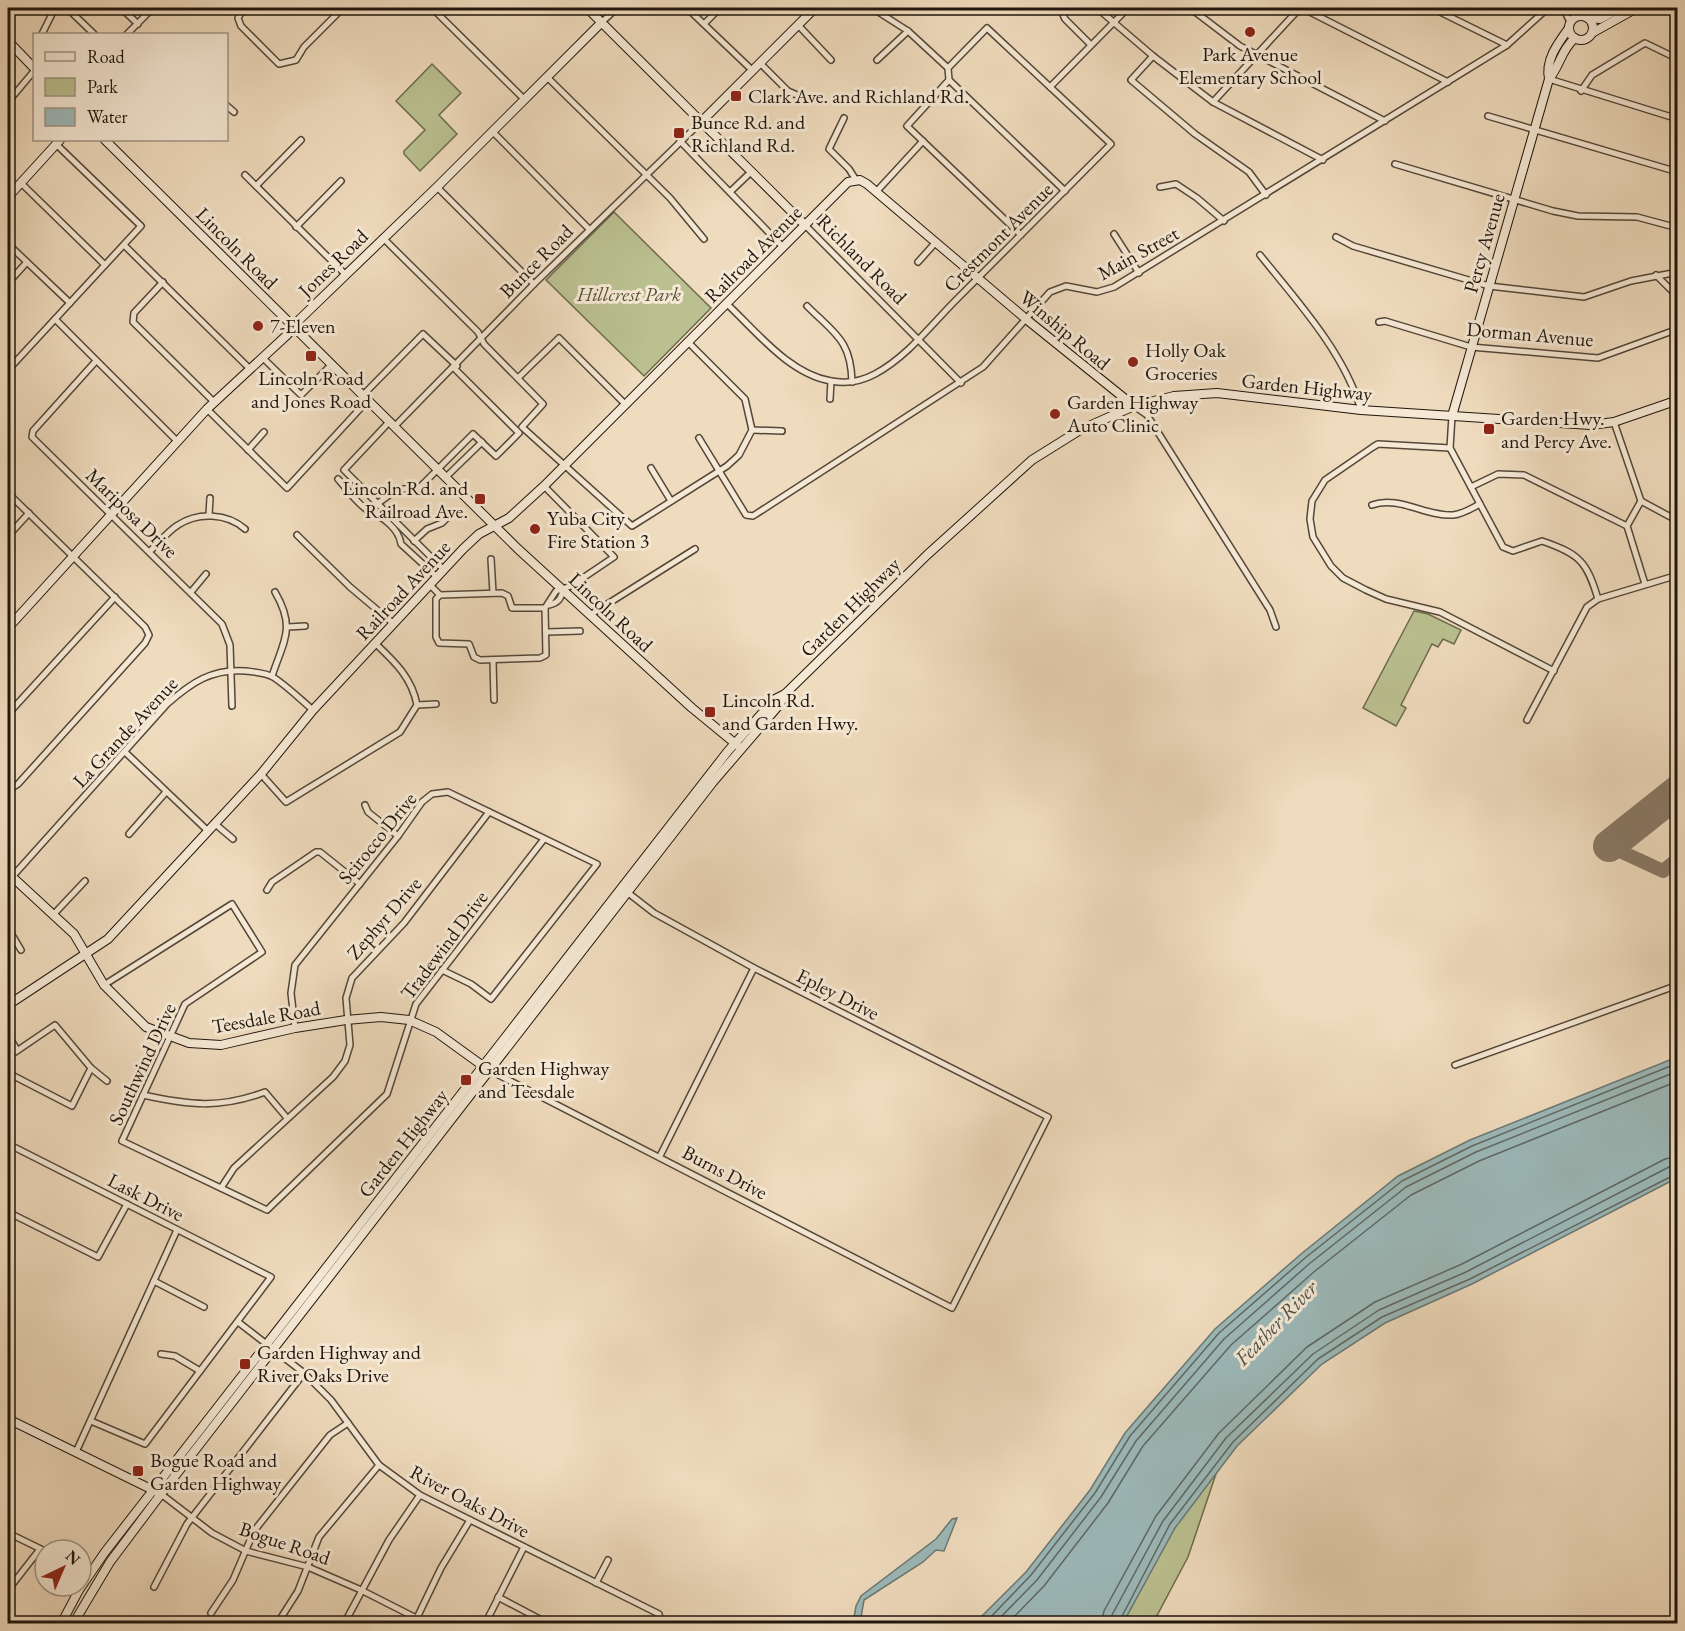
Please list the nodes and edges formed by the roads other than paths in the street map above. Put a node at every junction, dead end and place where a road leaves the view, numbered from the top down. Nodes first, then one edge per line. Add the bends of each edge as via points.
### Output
1 (55, 8) edge
2 (67, 8) edge
3 (121, 8) edge
4 (153, 8) edge
5 (244, 8) edge
6 (343, 8) edge
7 (432, 8) edge
8 (587, 8) edge
9 (617, 8) edge
10 (687, 8) edge
11 (720, 8) edge
12 (815, 8) edge
13 (872, 8) edge
14 (1060, 8) edge
15 (1097, 8) edge
16 (1128, 8) edge
17 (1190, 8) edge
18 (1301, 8) edge
19 (1432, 8) edge
20 (1548, 8) edge
21 (1563, 8) edge
22 (1570, 8) edge
23 (1621, 8) edge
24 (1637, 8) edge
25 (1585, 17) junction
26 (602, 22) junction
27 (1113, 22) junction
28 (138, 24) junction
29 (704, 24) junction
30 (798, 25) junction
31 (1570, 25) junction
32 (908, 31) junction
33 (42, 33) edge
34 (93, 33) edge
35 (129, 33) edge
36 (1592, 33) junction
37 (1575, 38) junction
38 (8, 41) edge
39 (1091, 45) junction
40 (1508, 45) junction
41 (1256, 54) junction
42 (1153, 56) junction
43 (1677, 59) edge
44 (831, 60) dead end
45 (877, 60) dead end
46 (760, 63) junction
47 (33, 66) edge
48 (33, 68) edge
49 (948, 68) junction
50 (753, 71) junction
51 (547, 77) junction
52 (1549, 79) junction
53 (949, 80) junction
54 (1448, 82) junction
55 (1050, 87) junction
56 (1581, 91) junction
57 (797, 95) dead end
58 (525, 100) junction
59 (8, 102) edge
60 (1213, 102) junction
61 (228, 107) edge
62 (234, 112) dead end
63 (1488, 116) dead end
64 (844, 118) dead end
65 (1677, 119) edge
66 (702, 121) junction
67 (1385, 121) junction
68 (1533, 130) junction
69 (493, 132) junction
70 (301, 140) dead end
71 (108, 141) edge
72 (680, 141) junction
73 (923, 141) junction
74 (58, 142) edge
75 (1323, 160) junction
76 (1395, 164) dead end
77 (752, 171) junction
78 (1677, 172) edge
79 (645, 174) junction
80 (245, 175) dead end
81 (856, 180) junction
82 (341, 181) dead end
83 (21, 183) junction
84 (256, 186) junction
85 (1160, 187) dead end
86 (437, 188) junction
87 (1065, 191) junction
88 (730, 192) junction
89 (876, 192) junction
90 (1266, 195) junction
91 (8, 197) edge
92 (1514, 198) junction
93 (1224, 221) junction
94 (805, 225) junction
95 (296, 227) junction
96 (1677, 228) edge
97 (589, 229) junction
98 (1114, 234) dead end
99 (1021, 235) junction
100 (1336, 237) dead end
101 (383, 238) junction
102 (704, 239) dead end
103 (936, 242) junction
104 (8, 244) edge
105 (124, 245) junction
106 (783, 247) junction
107 (1260, 255) dead end
108 (27, 262) junction
109 (918, 262) dead end
110 (105, 265) junction
111 (1677, 272) edge
112 (1139, 273) junction
113 (345, 274) junction
114 (1656, 275) junction
115 (978, 278) junction
116 (163, 282) junction
117 (8, 283) edge
118 (534, 284) junction
119 (1489, 286) junction
120 (1677, 297) edge
121 (70, 303) junction
122 (726, 303) junction
123 (807, 306) dead end
124 (55, 319) junction
125 (1026, 319) junction
126 (1379, 322) dead end
127 (294, 327) junction
128 (1677, 329) edge
129 (918, 338) junction
130 (482, 339) junction
131 (688, 342) junction
132 (1471, 347) junction
133 (263, 358) junction
134 (96, 361) junction
135 (332, 364) junction
136 (455, 367) junction
137 (250, 369) junction
138 (8, 370) edge
139 (518, 378) junction
140 (831, 381) junction
141 (852, 382) junction
142 (961, 383) junction
143 (366, 397) junction
144 (830, 399) dead end
145 (1677, 400) edge
146 (214, 402) junction
147 (626, 405) junction
148 (1134, 406) junction
149 (207, 409) junction
150 (1361, 410) junction
151 (1452, 416) junction
152 (1614, 422) junction
153 (393, 424) junction
154 (752, 430) junction
155 (782, 431) dead end
156 (264, 432) dead end
157 (699, 438) dead end
158 (177, 441) junction
159 (482, 442) junction
160 (1450, 448) junction
161 (248, 450) junction
162 (565, 465) junction
163 (651, 468) dead end
164 (438, 469) junction
165 (718, 472) junction
166 (446, 477) junction
167 (338, 479) dead end
168 (544, 486) junction
169 (1471, 487) junction
170 (8, 493) edge
171 (210, 498) dead end
172 (672, 501) junction
173 (1641, 501) junction
174 (377, 504) junction
175 (1480, 504) junction
176 (1372, 505) dead end
177 (29, 513) junction
178 (112, 515) junction
179 (209, 515) junction
180 (450, 516) dead end
181 (1677, 521) edge
182 (495, 526) junction
183 (1627, 526) junction
184 (245, 529) dead end
185 (297, 535) dead end
186 (8, 536) edge
187 (414, 541) junction
188 (695, 549) dead end
189 (150, 551) junction
190 (73, 555) junction
191 (491, 559) dead end
192 (444, 570) junction
193 (206, 574) dead end
194 (1677, 575) edge
195 (437, 577) junction
196 (1645, 584) junction
197 (428, 587) junction
198 (563, 590) junction
199 (191, 592) junction
200 (275, 592) dead end
201 (493, 593) junction
202 (115, 597) junction
203 (438, 597) junction
204 (1599, 599) junction
205 (547, 607) junction
206 (590, 615) junction
207 (394, 624) junction
208 (305, 626) dead end
209 (288, 627) junction
210 (1276, 627) dead end
211 (8, 628) edge
212 (580, 631) dead end
213 (547, 632) junction
214 (375, 644) junction
215 (493, 660) junction
216 (231, 670) junction
217 (1554, 671) junction
218 (272, 676) junction
219 (494, 700) dead end
220 (436, 704) dead end
221 (417, 705) junction
222 (232, 706) dead end
223 (313, 710) junction
224 (8, 714) edge
225 (1527, 720) dead end
226 (738, 745) junction
227 (125, 752) junction
228 (261, 774) junction
229 (8, 787) edge
230 (166, 792) junction
231 (365, 805) dead end
232 (489, 812) junction
233 (214, 823) junction
234 (208, 831) junction
235 (129, 834) dead end
236 (398, 836) junction
237 (233, 839) dead end
238 (544, 839) junction
239 (10, 875) edge
240 (85, 880) dead end
241 (360, 884) junction
242 (267, 890) dead end
243 (624, 890) junction
244 (53, 915) junction
245 (8, 928) edge
246 (21, 950) dead end
247 (85, 956) junction
248 (754, 968) junction
249 (442, 970) junction
250 (104, 985) junction
251 (1677, 985) edge
252 (8, 1005) edge
253 (346, 1020) junction
254 (409, 1020) junction
255 (294, 1028) junction
256 (8, 1035) edge
257 (170, 1036) junction
258 (17, 1050) junction
259 (8, 1057) edge
260 (1455, 1065) dead end
261 (91, 1068) junction
262 (486, 1068) junction
263 (8, 1073) edge
264 (107, 1081) dead end
265 (143, 1095) junction
266 (287, 1118) junction
267 (8, 1144) edge
268 (660, 1156) junction
269 (221, 1188) junction
270 (127, 1204) junction
271 (8, 1212) edge
272 (177, 1230) junction
273 (154, 1281) junction
274 (204, 1307) dead end
275 (952, 1308) joint
276 (238, 1322) junction
277 (267, 1344) junction
278 (274, 1350) junction
279 (161, 1354) dead end
280 (200, 1371) junction
281 (304, 1374) junction
282 (8, 1419) edge
283 (91, 1421) junction
284 (348, 1423) junction
285 (76, 1452) junction
286 (379, 1465) junction
287 (153, 1490) junction
288 (161, 1494) junction
289 (420, 1495) junction
290 (191, 1517) junction
291 (470, 1520) junction
292 (8, 1533) edge
293 (33, 1546) edge
294 (524, 1547) junction
295 (246, 1551) junction
296 (608, 1560) dead end
297 (33, 1561) edge
298 (308, 1567) junction
299 (596, 1583) junction
300 (154, 1587) dead end
301 (8, 1590) edge
302 (362, 1590) junction
303 (498, 1597) junction
304 (66, 1612) junction
305 (211, 1614) dead end
306 (74, 1621) edge
307 (415, 1621) edge
308 (61, 1623) edge
309 (277, 1623) edge
310 (344, 1623) edge
311 (428, 1623) edge
312 (485, 1623) edge
313 (549, 1623) edge
314 (661, 1623) edge

1 - 33 street
2 - 34 street
3 - 28 street
4 - 28 street
5 - 6 street via 238,18 241,26 279,64 296,60
7 - 58 street
8 - 26 street, Richland Road
9 - 26 street, Jones Road
10 - 29 street
11 - 29 street
12 - 30 street
13 - 32 street
14 - 39 street via 1065,19
15 - 27 street
16 - 27 street
17 - 41 street
18 - 41 street
18 - 54 street
19 - 40 street
20 - 40 street, Main Street
21 - 31 street
22 - 25 street
23 - 25 street via 1600,19
24 - 36 street
25 - 31 street
25 - 36 street via 1593,25
26 - 51 street, Jones Road
26 - 66 street, Richland Road
27 - 39 street
27 - 42 street
28 - 35 street
29 - 50 street
30 - 44 street
30 - 46 street
31 - 37 street
31 - 52 street, Percy Avenue via 1552,55
32 - 45 street
32 - 49 street
36 - 37 street via 1587,38
37 - 52 street, Percy Avenue via 1564,48
38 - 47 street
39 - 55 street
40 - 54 street, Main Street
41 - 60 street
41 - 67 street
42 - 60 street
42 - 90 street via 1131,80 1195,134 1249,172
43 - 56 street via 1645,43 1592,75
46 - 50 street
46 - 57 street
48 - 59 street
49 - 53 street
49 - 55 street via 987,28
50 - 66 street
51 - 58 street, Jones Road
51 - 79 street
52 - 56 street
52 - 68 street, Percy Avenue
53 - 73 street via 907,126
53 - 87 street
54 - 67 street, Main Street
55 - 87 street, Crestmont Avenue via 1111,144
56 - 65 street
58 - 69 street, Jones Road
60 - 75 street
61 - 62 street
63 - 68 street
64 - 81 street via 829,148
66 - 72 street, Bunce Road
66 - 77 street, Richland Road
67 - 75 street, Main Street
68 - 78 street
68 - 92 street, Percy Avenue
69 - 86 street, Jones Road
69 - 97 street
70 - 84 street
71 - 127 street, Lincoln Road
72 - 79 street, Bunce Road
72 - 88 street
73 - 89 street
73 - 99 street
74 - 83 street
74 - 105 street via 141,226
75 - 90 street, Main Street
76 - 92 street
77 - 88 street
77 - 94 street, Richland Road
79 - 97 street, Bunce Road
79 - 102 street
80 - 84 street
81 - 89 street, Winship Road
81 - 94 street, Railroad Avenue via 844,185
82 - 95 street
83 - 91 street
83 - 110 street
84 - 95 street
85 - 93 street via 1176,184
86 - 101 street, Jones Road
86 - 118 street
87 - 99 street, Crestmont Avenue
88 - 106 street
89 - 103 street, Winship Road
90 - 93 street, Main Street
92 - 96 street via 1578,216 1620,214
92 - 119 street, Percy Avenue
93 - 112 street, Main Street
94 - 106 street, Railroad Avenue
94 - 129 street, Richland Road
95 - 113 street
97 - 118 street, Bunce Road
98 - 112 street
99 - 115 street, Crestmont Avenue
100 - 119 street via 1353,246
101 - 113 street, Jones Road
101 - 130 street
103 - 109 street
103 - 115 street, Winship Road
104 - 108 street
105 - 110 street
105 - 116 street
106 - 122 street, Railroad Avenue
107 - 150 street via 1332,352
108 - 117 street
108 - 121 street
110 - 121 street
111 - 114 street
112 - 125 street, Main Street via 1106,291 1075,286 1058,288
113 - 127 street, Jones Road
114 - 119 street via 1584,297
114 - 120 street
115 - 125 street, Winship Road
115 - 129 street, Crestmont Avenue
116 - 137 street
116 - 146 street via 134,313 133,322
118 - 130 street, Bunce Road
119 - 132 street, Percy Avenue
121 - 124 street
122 - 131 street, Railroad Avenue
122 - 140 street, Crestmont Avenue via 792,364 806,374
123 - 141 street via 847,345
124 - 134 street
124 - 138 street
125 - 142 street, Main Street via 983,367
125 - 148 street, Winship Road
126 - 132 street, Dorman Avenue
127 - 133 street, Jones Road
127 - 135 street, Lincoln Road
128 - 132 street, Dorman Avenue via 1598,358
129 - 141 street, Crestmont Avenue via 891,364
129 - 142 street, Richland Road
130 - 136 street, Bunce Road
130 - 139 street
131 - 147 street, Railroad Avenue
131 - 154 street via 745,399
132 - 151 street, Percy Avenue
133 - 135 street via 301,395
133 - 137 street, Jones Road
134 - 158 street
134 - 178 street, Mariposa Drive via 33,431 32,437
135 - 143 street, Lincoln Road
136 - 143 street via 423,334
136 - 153 street, Bunce Road
136 - 159 street via 519,433 496,456
137 - 146 street, Jones Road
139 - 147 street via 559,338
139 - 162 street via 543,404 522,427
140 - 141 street, Crestmont Avenue
140 - 144 street
142 - 165 street, Main Street via 753,516 746,515
143 - 153 street, Lincoln Road
143 - 161 street via 287,488
145 - 152 street, Garden Highway
146 - 149 street, Jones Road
147 - 162 street, Railroad Avenue
148 - 150 street, Garden Highway via 1174,396 1218,393
148 - 210 street, Winship Road via 1148,415 1270,610
148 - 226 street, Garden Highway via 1080,430 1032,460 927,555 785,694 775,699
149 - 158 street, Jones Road
149 - 161 street
150 - 151 street, Garden Highway
151 - 152 street, Garden Highway via 1591,426
151 - 160 street
152 - 173 street
153 - 164 street, Lincoln Road
153 - 174 street, Bunce Road via 344,470
154 - 155 street
154 - 165 street via 739,455
156 - 161 street
157 - 165 street
158 - 178 street, Jones Road
159 - 164 street via 473,434
159 - 166 street
160 - 169 street
160 - 217 street via 1378,444 1325,480 1312,501 1313,537 1343,578 1391,600 1440,612
162 - 168 street, Railroad Avenue
162 - 172 street via 632,526
163 - 172 street
164 - 166 street, Lincoln Road
164 - 174 street via 420,487 396,490
165 - 172 street
166 - 182 street, Lincoln Road
167 - 195 street via 369,511 376,512 400,536 401,544
168 - 182 street, Railroad Avenue
168 - 198 street via 614,557
169 - 175 street
169 - 183 street via 1498,474 1524,476
170 - 177 street
171 - 179 street
173 - 181 street
173 - 183 street
174 - 187 street
175 - 176 street via 1449,515 1384,502
175 - 204 street via 1505,549 1518,550 1542,542 1579,558 1589,570
177 - 186 street
177 - 190 street
178 - 189 street, Mariposa Drive
178 - 190 street, Jones Road
179 - 184 street
179 - 189 street via 176,526
180 - 187 street
182 - 192 street, Railroad Avenue via 471,541
182 - 198 street, Lincoln Road
183 - 196 street
185 - 207 street
187 - 192 street
188 - 206 street
189 - 199 street, Mariposa Drive
190 - 202 street
190 - 211 street, Jones Road
191 - 201 street
192 - 195 street, Railroad Avenue
193 - 199 street
194 - 196 street
195 - 197 street, Railroad Avenue
196 - 204 street
197 - 203 street
197 - 207 street, Railroad Avenue
198 - 205 street via 556,603
198 - 206 street, Lincoln Road
199 - 216 street, Mariposa Drive via 226,631
200 - 209 street
201 - 203 street
201 - 205 street via 506,594 512,608
202 - 224 street
202 - 229 street via 145,627 149,635 146,643 18,784
203 - 215 street via 438,641 470,644 477,659
204 - 217 street via 1583,612
205 - 213 street
206 - 226 street, Lincoln Road
207 - 214 street, Railroad Avenue
208 - 209 street
209 - 218 street
212 - 213 street
213 - 215 street via 548,651 544,657
214 - 221 street via 404,674 414,689
214 - 223 street, Railroad Avenue
215 - 219 street
216 - 218 street, La Grande Avenue
216 - 222 street, Mariposa Drive
216 - 227 street, La Grande Avenue via 210,674 189,685 166,704
217 - 225 street
218 - 223 street
220 - 221 street
221 - 228 street via 400,732 286,802
223 - 228 street, Railroad Avenue
226 - 243 street, Garden Highway
227 - 230 street
227 - 239 street, La Grande Avenue
228 - 233 street, Railroad Avenue
230 - 234 street
230 - 235 street
231 - 236 street via 368,812
232 - 236 street, Scirocco Drive via 448,792 432,794
232 - 238 street, Scirocco Drive
232 - 253 street, Zephyr Drive via 404,923 352,978 346,998
233 - 234 street, Railroad Avenue
233 - 237 street
234 - 247 street, Railroad Avenue via 108,939
236 - 241 street, Scirocco Drive
238 - 249 street, Tradewind Drive
238 - 249 street, Scirocco Drive via 597,864 491,999
239 - 244 street, Teesdale Road
240 - 244 street
241 - 242 street via 316,852 272,882
241 - 255 street, Scirocco Drive via 295,965 291,993
243 - 248 street, Epley Drive via 654,913
243 - 262 street, Garden Highway
244 - 247 street, Teesdale Road via 74,934
245 - 246 street
247 - 250 street, Teesdale Road
247 - 252 street, Railroad Avenue
248 - 268 street
248 - 275 street, Epley Drive via 1048,1117
249 - 254 street, Tradewind Drive
250 - 257 street, Teesdale Road via 146,1027
250 - 257 street, Southwind Drive via 232,904 262,952 185,1004
251 - 260 street
253 - 254 street, Teesdale Road
253 - 255 street, Teesdale Road
253 - 266 street, Zephyr Drive via 350,1045 345,1060 333,1077
254 - 262 street, Teesdale Road via 436,1032
254 - 269 street, Tradewind Drive via 387,1094 267,1210
255 - 257 street, Teesdale Road via 221,1045 189,1043
256 - 258 street
257 - 265 street, Southwind Drive
258 - 259 street
258 - 261 street via 55,1025
261 - 263 street via 72,1106
261 - 264 street
262 - 268 street, Burns Drive
262 - 277 street, Garden Highway
262 - 278 street, Garden Highway
265 - 266 street via 209,1105 244,1100 265,1092
265 - 269 street, Southwind Drive via 122,1141
266 - 269 street, Zephyr Drive via 234,1168
267 - 270 street, Lask Drive
268 - 275 street, Burns Drive
270 - 271 street via 98,1257
270 - 272 street, Lask Drive
272 - 273 street
272 - 276 street, Lask Drive via 271,1277
273 - 274 street
273 - 283 street
276 - 277 street, River Oaks Drive
276 - 280 street
277 - 278 street, River Oaks Drive
277 - 287 street, Garden Highway
278 - 281 street, River Oaks Drive
278 - 288 street, Garden Highway
279 - 280 street via 175,1356
280 - 283 street via 145,1444
281 - 284 street, River Oaks Drive
281 - 290 street
282 - 285 street, Bogue Road
283 - 285 street
284 - 286 street, River Oaks Drive
284 - 295 street via 330,1435 254,1531
285 - 287 street, Bogue Road
286 - 289 street, River Oaks Drive
286 - 298 street via 319,1537
287 - 288 street, Bogue Road
287 - 304 street, Garden Highway
288 - 290 street, Bogue Road
288 - 306 street, Garden Highway via 110,1562
289 - 291 street, River Oaks Drive
289 - 302 street via 389,1540
290 - 295 street, Bogue Road
290 - 300 street
291 - 294 street, River Oaks Drive
291 - 307 street
292 - 293 street
294 - 299 street, River Oaks Drive
294 - 303 street
295 - 298 street, Bogue Road
295 - 305 street
296 - 299 street
297 - 301 street
298 - 302 street, Bogue Road
298 - 309 street
299 - 314 street, River Oaks Drive via 659,1614
302 - 307 street, Bogue Road
302 - 310 street
303 - 312 street
303 - 313 street
304 - 306 street
304 - 308 street, Garden Highway
307 - 311 street, Bogue Road

